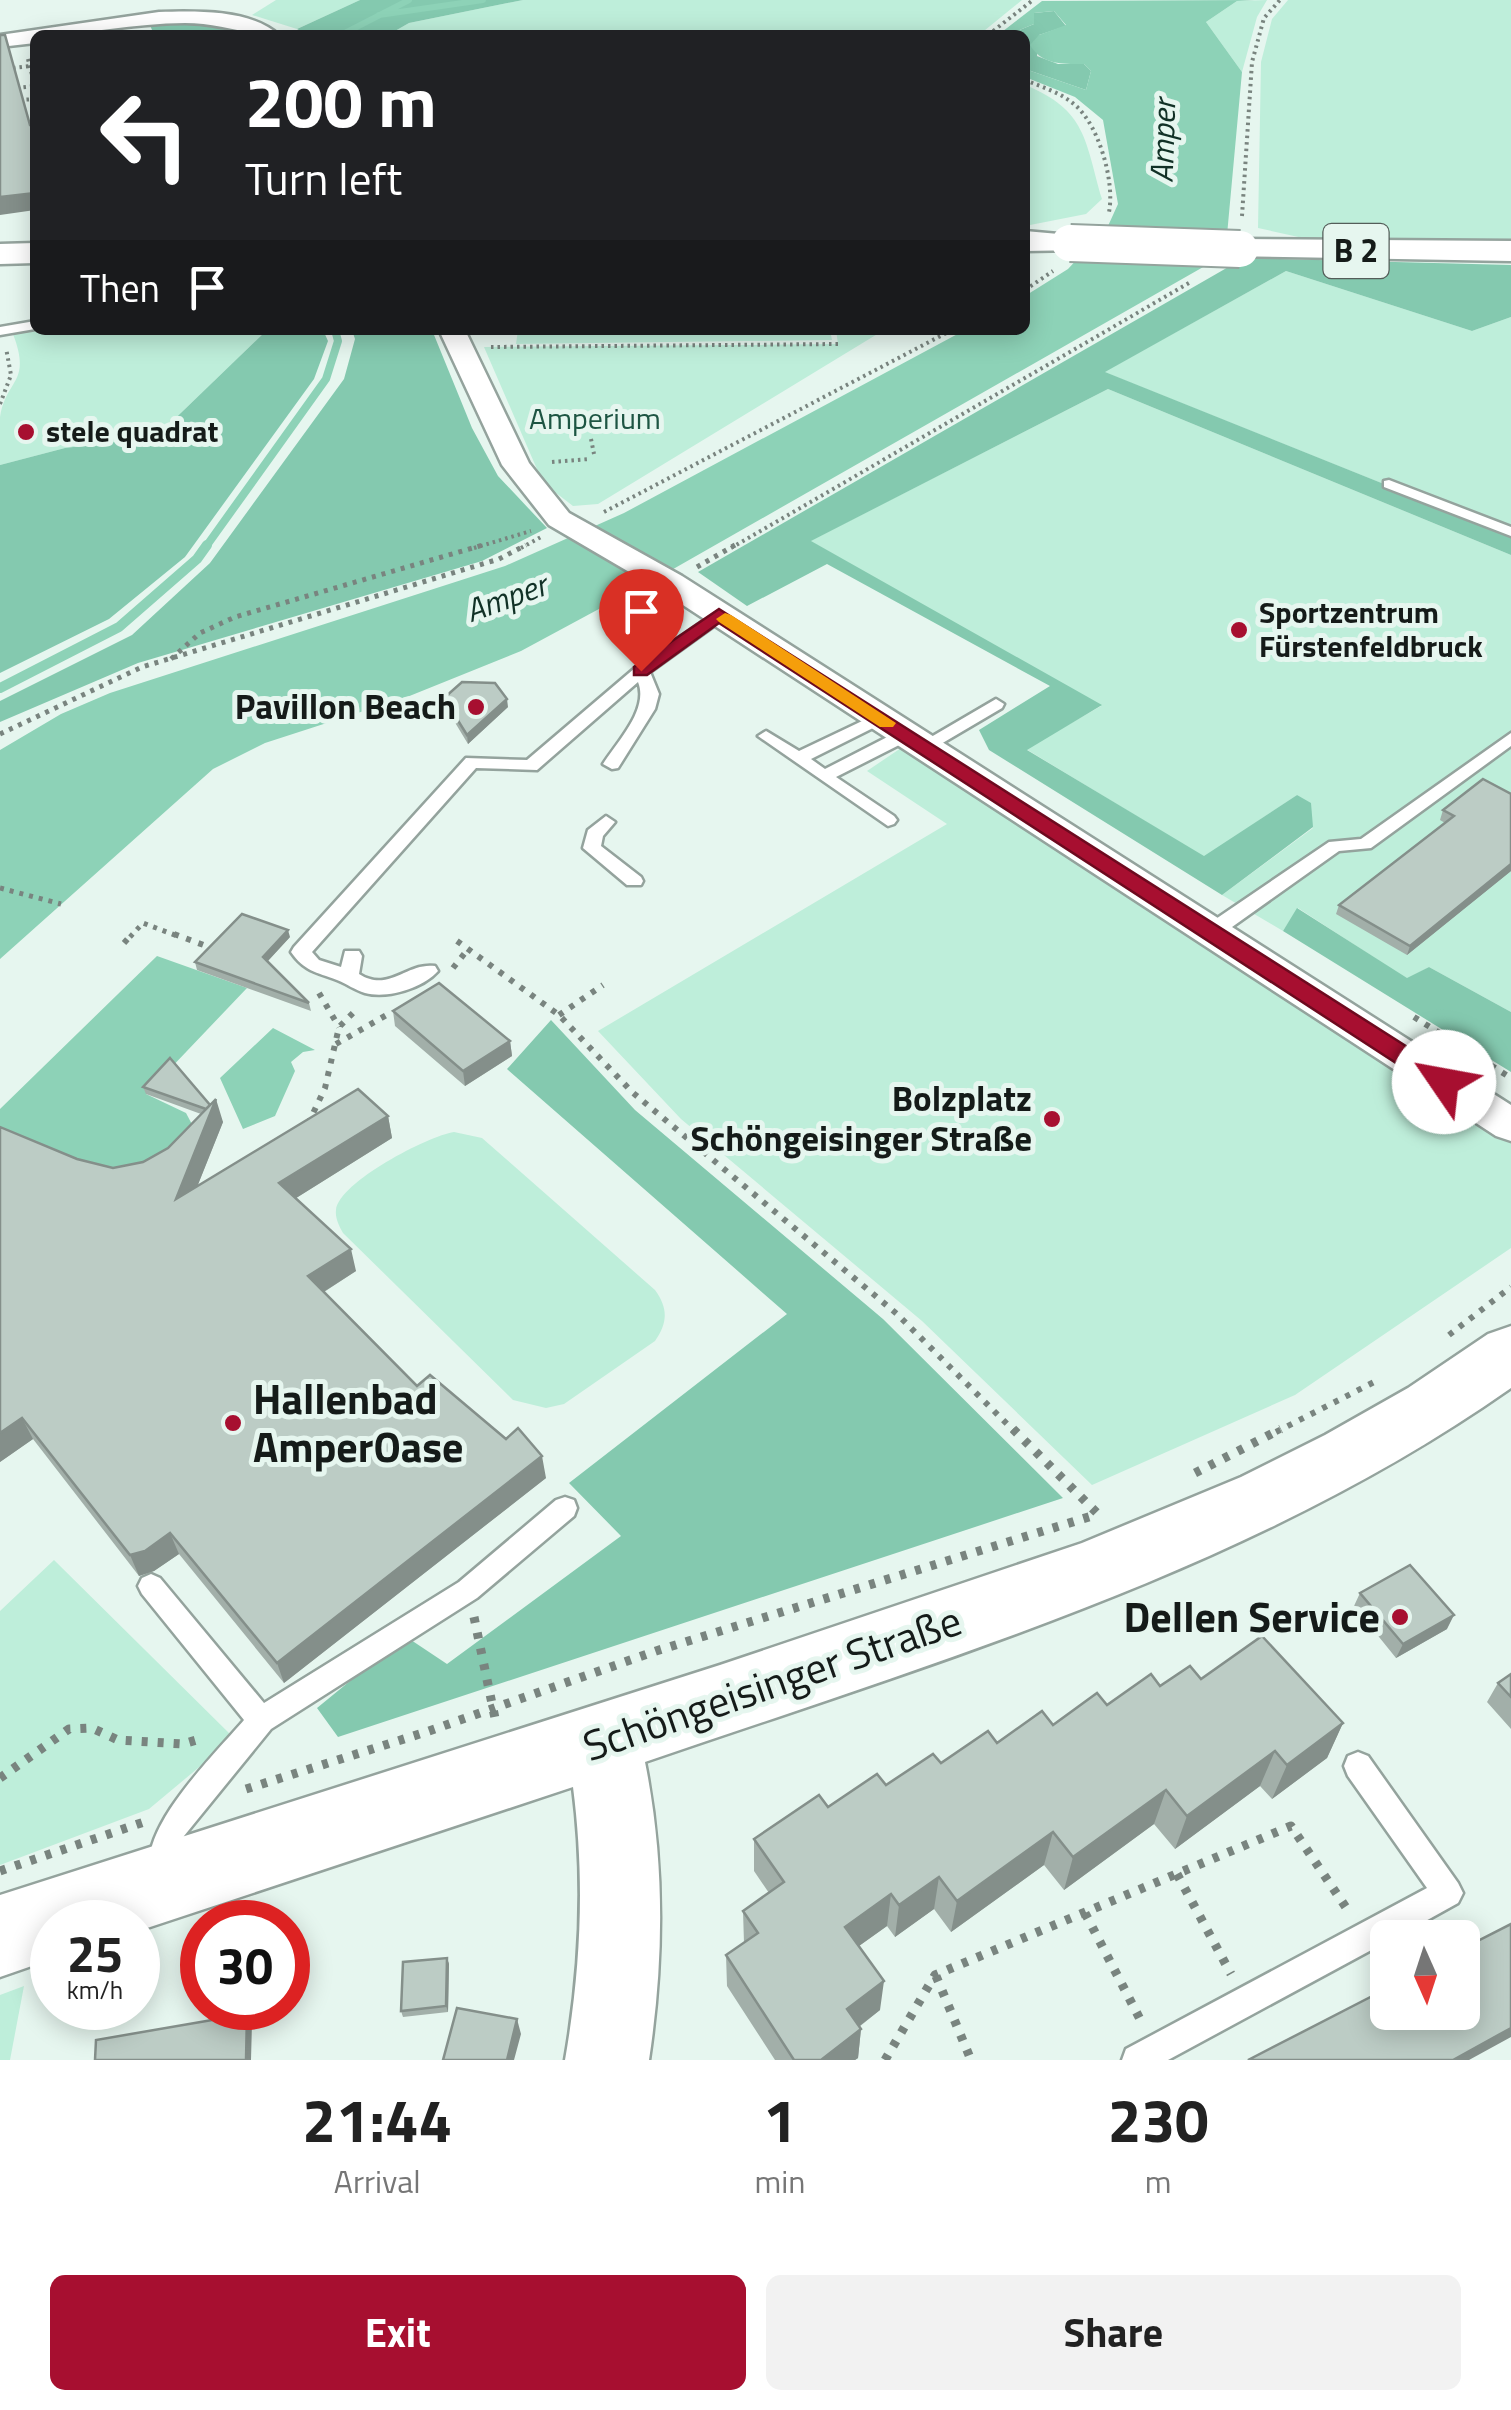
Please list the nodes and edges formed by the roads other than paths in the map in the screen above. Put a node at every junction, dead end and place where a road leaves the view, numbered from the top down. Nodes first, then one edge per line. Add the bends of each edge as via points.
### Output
1 (87, 30) edge
2 (256, 30) edge
3 (30, 37) edge
4 (0, 41) edge
5 (1030, 241) edge
6 (1511, 251) edge
7 (30, 252) edge
8 (0, 254) edge
9 (30, 325) edge
10 (1, 331) edge
11 (456, 339) edge
12 (1389, 484) dead end
13 (1511, 532) edge
14 (719, 614) junction
15 (641, 671) junction
16 (996, 704) dead end
17 (902, 733) junction
18 (766, 736) dead end
19 (1511, 738) edge
20 (799, 758) junction
21 (612, 764) dead end
22 (824, 776) junction
23 (888, 820) dead end
24 (606, 822) dead end
25 (634, 881) dead end
26 (1211, 932) junction
27 (428, 971) dead end
28 (1511, 1126) edge
29 (1511, 1353) edge
30 (565, 1508) dead end
31 (151, 1586) dead end
32 (261, 1720) junction
33 (603, 1742) junction
34 (1358, 1766) dead end
35 (158, 1884) junction
36 (0, 1936) edge
37 (1147, 2055) edge
38 (607, 2060) edge

1 - 2 street via 192,17 224,18
3 - 4 street
5 - 6 street, B 2, bridge via 1240,236
7 - 8 street
9 - 10 lane
11 - 14 street via 516,465 570,526
12 - 13 lane
14 - 15 lane
14 - 17 street
15 - 21 lane via 651,694 647,710
15 - 27 lane via 531,766 472,762 301,952 312,965 351,966 359,985 377,990
16 - 17 lane
17 - 20 lane
17 - 22 lane
17 - 26 street
18 - 20 lane
19 - 26 lane via 1365,844 1335,846
20 - 22 lane
22 - 23 lane
24 - 25 lane via 592,848
26 - 28 street
29 - 33 street, Schöngeisinger Straße via 1450,1398 1240,1514 1115,1566
30 - 32 lane via 468,1590
31 - 32 lane
32 - 35 lane via 172,1830
33 - 35 street, Schöngeisinger Straße
33 - 38 street via 621,1849 623,1912 620,1990
34 - 37 lane via 1448,1894
35 - 36 street, Schöngeisinger Straße

